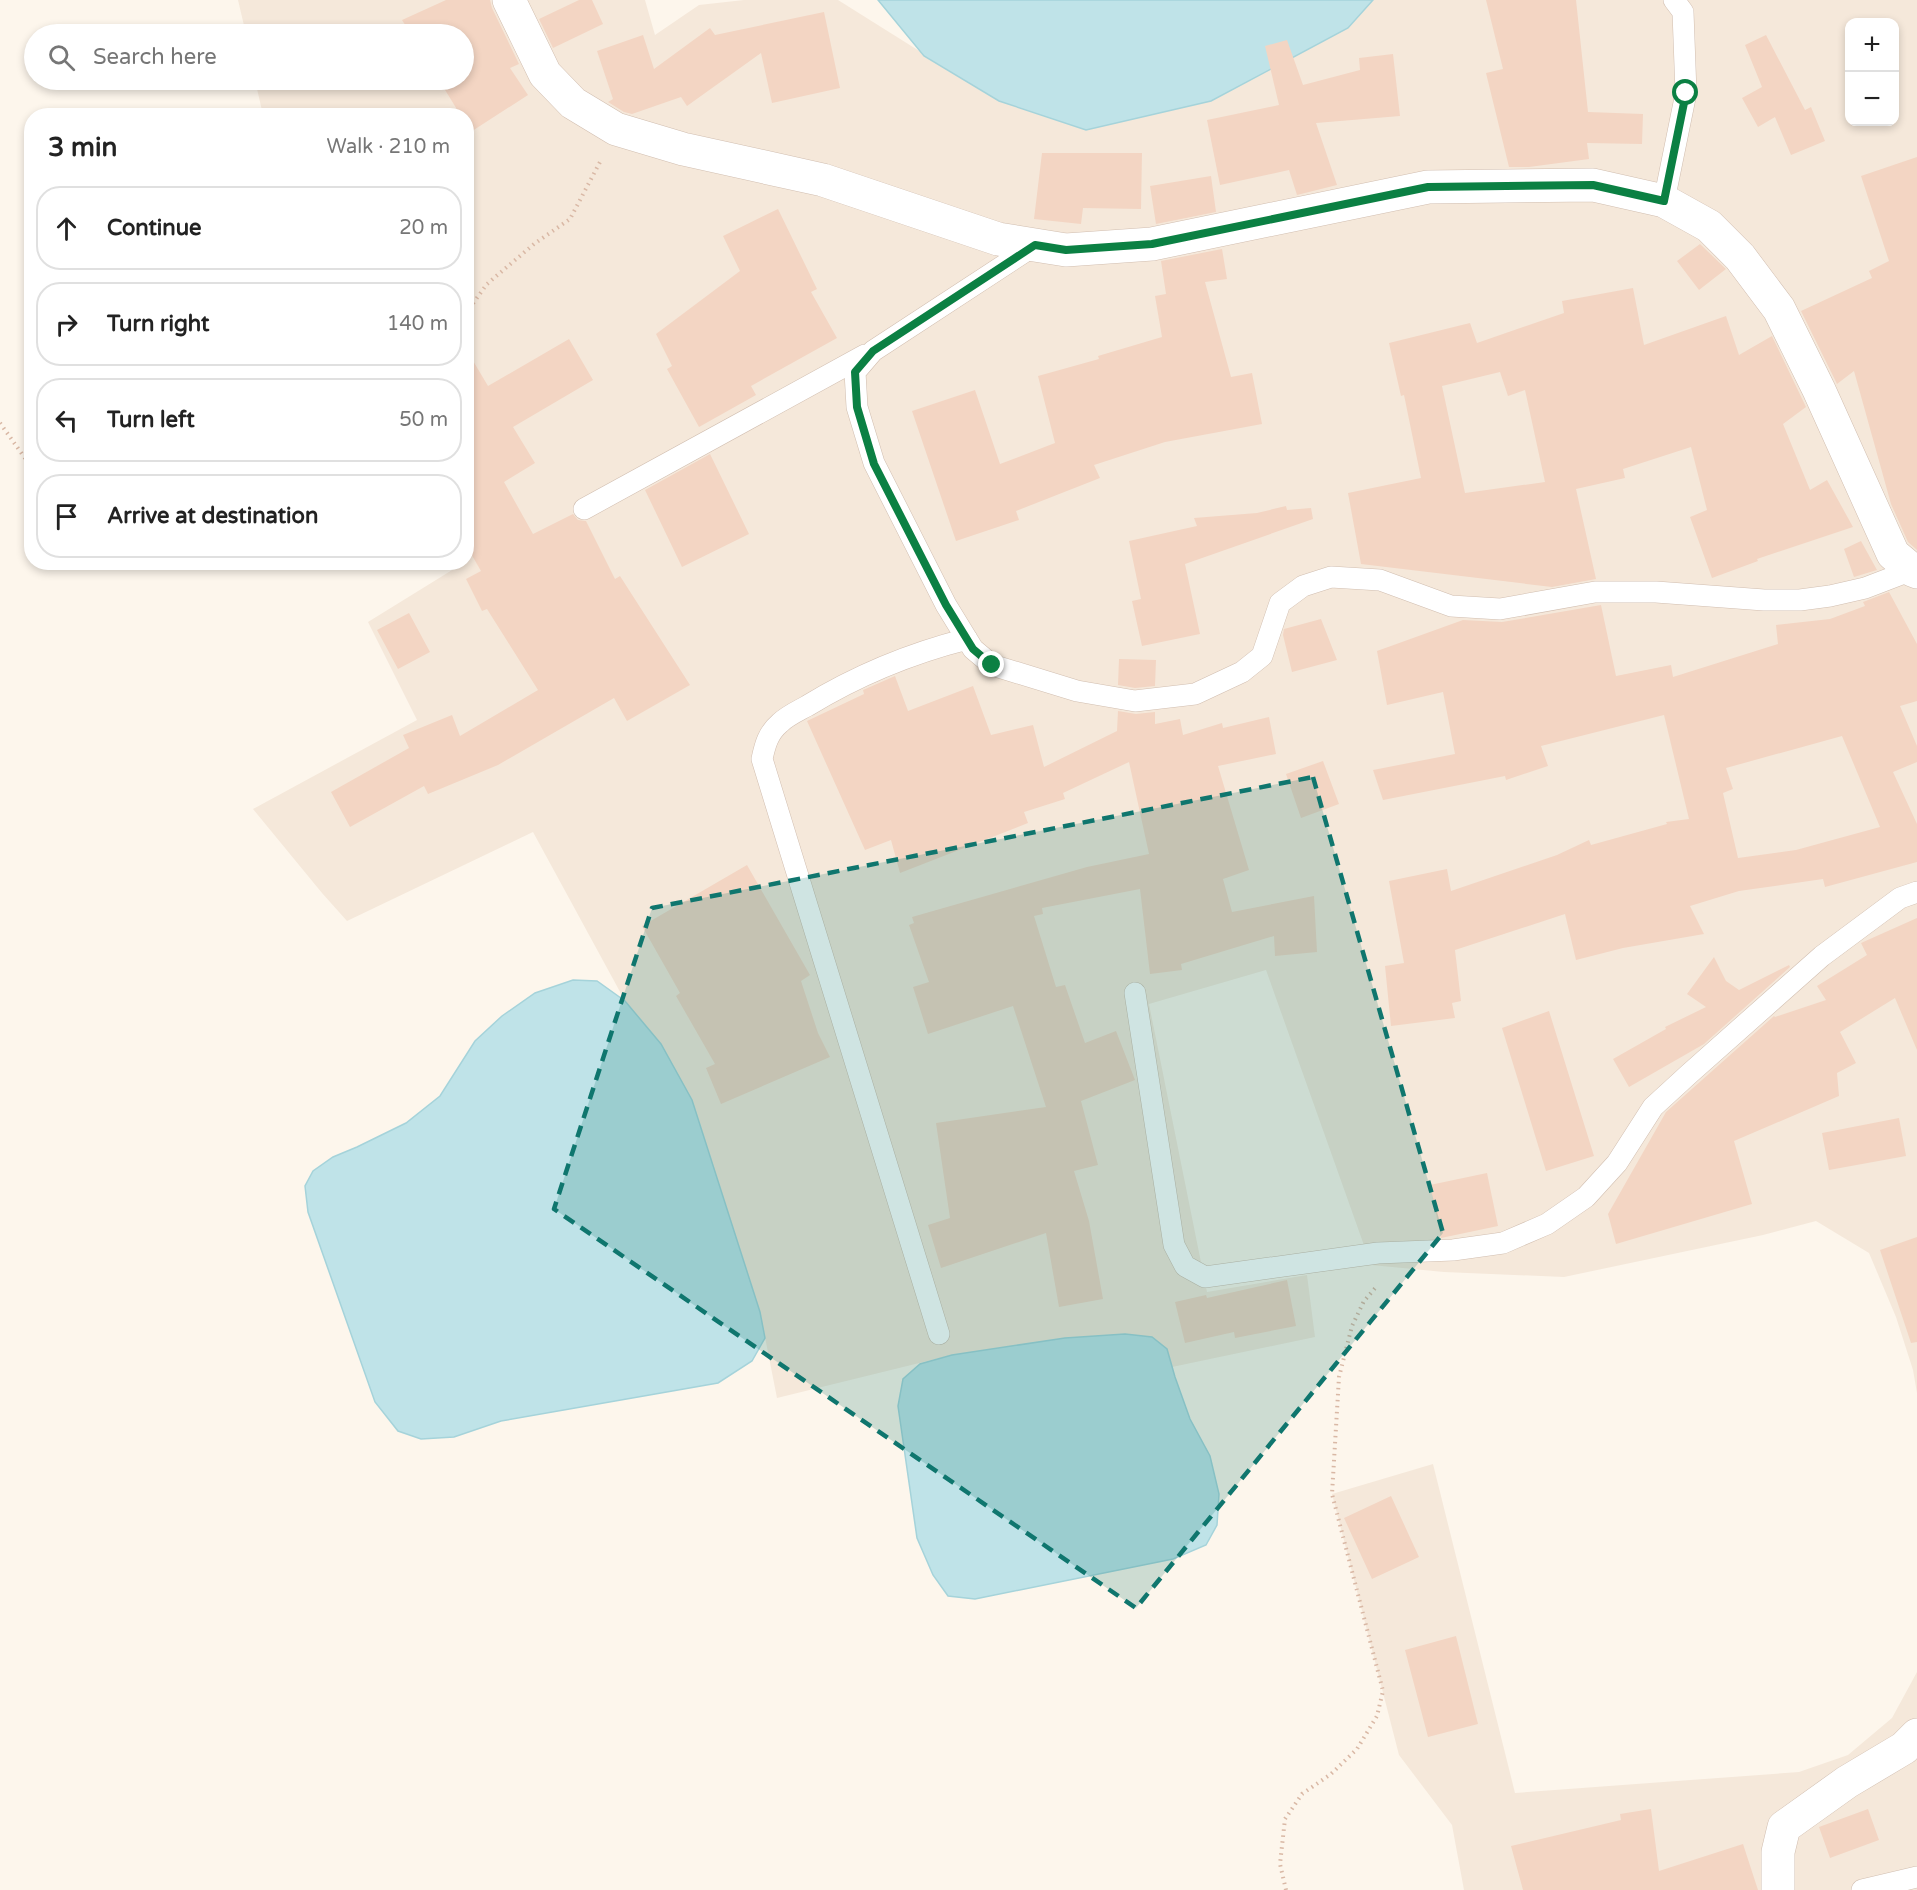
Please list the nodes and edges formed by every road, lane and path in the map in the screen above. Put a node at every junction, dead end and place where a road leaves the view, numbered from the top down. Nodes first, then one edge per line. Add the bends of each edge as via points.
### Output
1 (509, 0) edge
2 (1674, 0) edge
3 (616, 129) junction
4 (1664, 201) junction
5 (1035, 245) junction
6 (474, 302) edge
7 (873, 351) junction
8 (0, 423) edge
9 (24, 457) edge
10 (584, 509) dead end
11 (1915, 571) edge
12 (967, 639) junction
13 (1917, 892) edge
14 (1136, 993) dead end
15 (1419, 1252) junction
16 (939, 1334) dead end
17 (1917, 1735) edge
18 (1917, 1877) edge
19 (1286, 1890) edge
20 (1778, 1890) edge
21 (1862, 1890) edge

1 - 3 street via 545,75 573,103
2 - 4 lane via 1683,12 1686,93
3 - 5 street via 684,149 823,180 998,239
3 - 6 path via 570,219 487,284
4 - 5 street via 1593,185 1428,187 1152,244 1066,250
4 - 11 street via 1709,226 1740,257 1779,309 1893,554
5 - 7 lane
7 - 10 lane
7 - 12 lane via 855,372 857,407 874,464
8 - 9 path
11 - 12 lane via 1864,588 1800,600 1595,592 1500,609 1451,606 1380,580 1331,577 1304,586 1280,603 1262,656 1242,672 1195,694 1135,700 1077,691 992,665
12 - 16 lane via 899,661 826,694 779,723 767,738 762,759
13 - 15 lane via 1900,898 1822,956 1653,1107 1617,1163 1586,1197 1546,1224 1503,1243
14 - 15 lane via 1174,1245 1185,1266 1205,1277 1378,1253
15 - 19 path via 1381,1282 1364,1302 1352,1326 1339,1377 1332,1494 1383,1691 1377,1716 1357,1749 1302,1794 1285,1819 1280,1864
17 - 20 street via 1904,1748 1784,1827 1778,1852
18 - 21 lane

